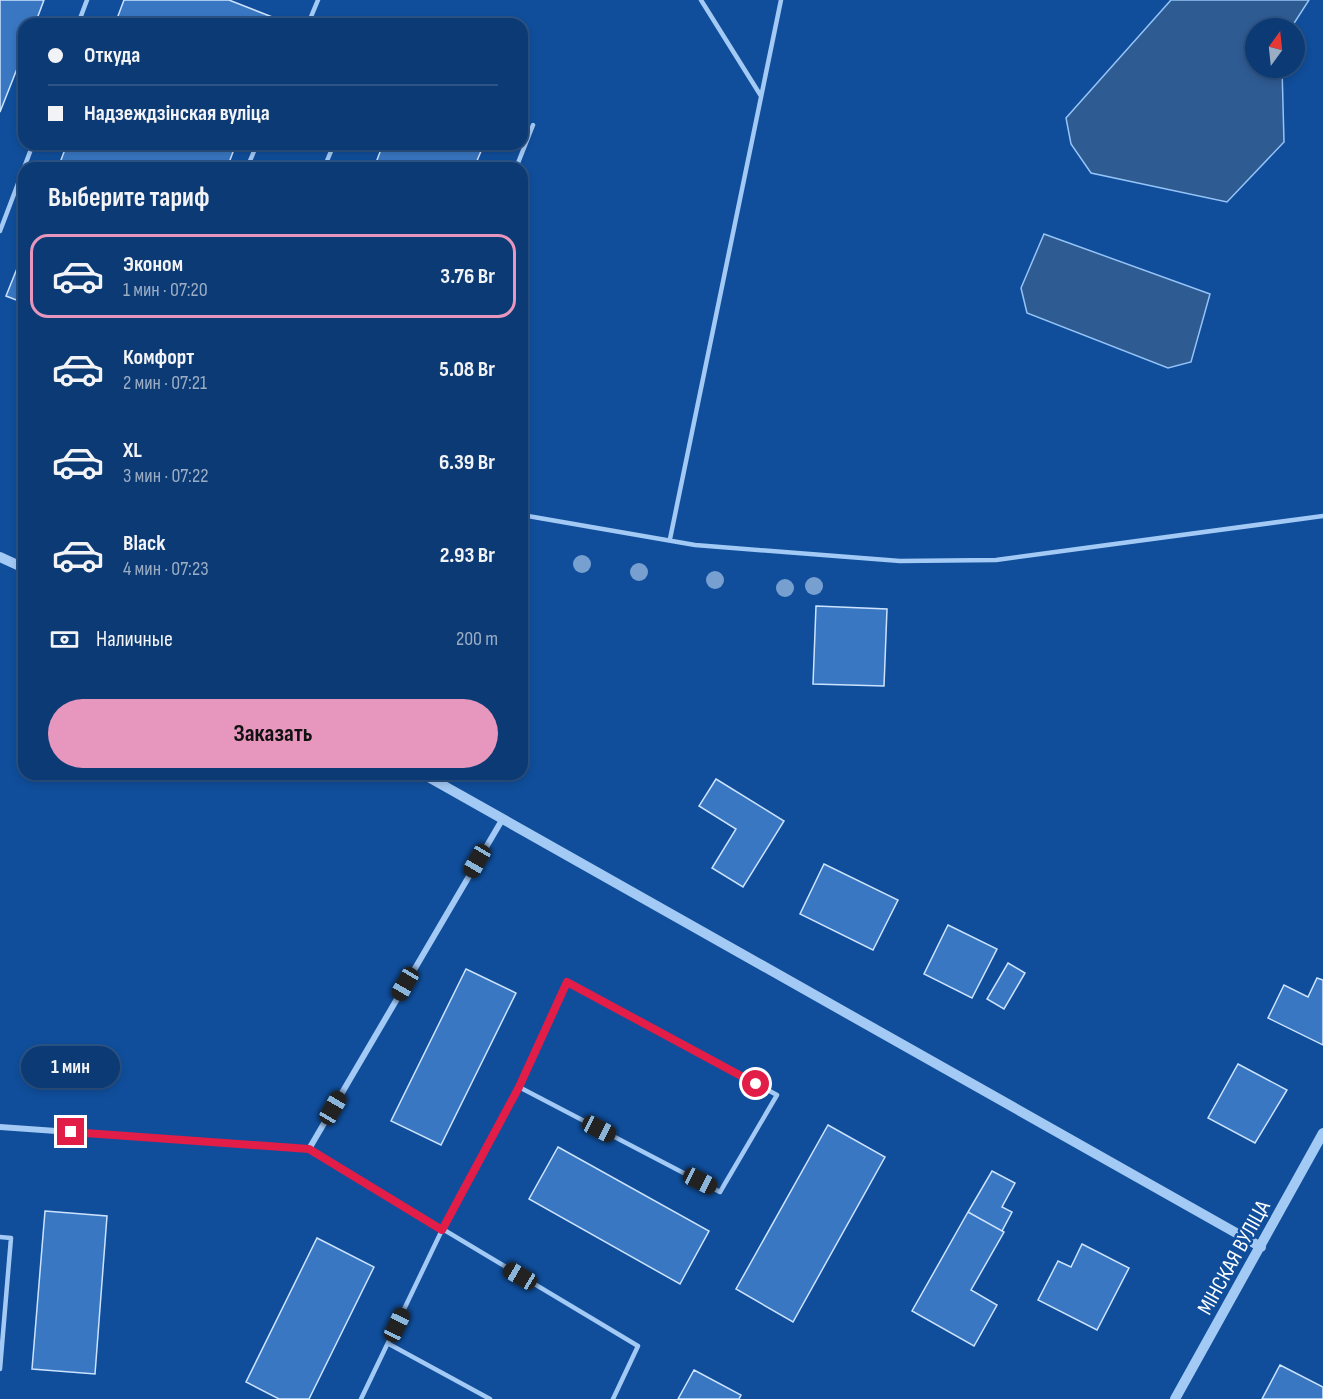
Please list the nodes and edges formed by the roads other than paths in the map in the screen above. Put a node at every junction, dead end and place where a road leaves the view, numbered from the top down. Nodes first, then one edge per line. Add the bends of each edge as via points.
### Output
1 (87, 0) edge
2 (318, 0) edge
3 (701, 0) edge
4 (781, 0) edge
5 (80, 18) edge
6 (310, 18) edge
7 (761, 96) junction
8 (533, 124) dead end
9 (528, 137) edge
10 (18, 184) edge
11 (0, 231) edge
12 (528, 515) edge
13 (1323, 516) edge
14 (670, 539) junction
15 (0, 557) edge
16 (18, 565) edge
17 (433, 780) edge
18 (501, 819) junction
19 (519, 1087) junction
20 (0, 1127) edge
21 (1323, 1133) edge
22 (309, 1149) junction
23 (442, 1230) junction
24 (0, 1237) edge
25 (1261, 1247) junction
26 (388, 1344) junction
27 (0, 1369) edge
28 (361, 1399) edge
29 (490, 1399) edge
30 (613, 1399) edge
31 (1175, 1399) edge

1 - 5 lane
2 - 6 lane
3 - 7 lane
4 - 7 lane
7 - 14 lane
8 - 9 lane
10 - 11 lane
12 - 14 lane
13 - 14 lane via 996,560 900,561 695,545
15 - 16 street
17 - 18 street
18 - 22 street
18 - 25 street
19 - 19 lane via 720,1192 777,1095 567,982
19 - 23 lane
20 - 22 street
21 - 25 street, МІНСКАЯ ВУЛІЦА
22 - 23 lane
23 - 26 lane
23 - 30 lane via 638,1346
24 - 27 lane via 11,1238
25 - 31 street, МІНСКАЯ ВУЛІЦА
26 - 28 lane
26 - 29 lane

